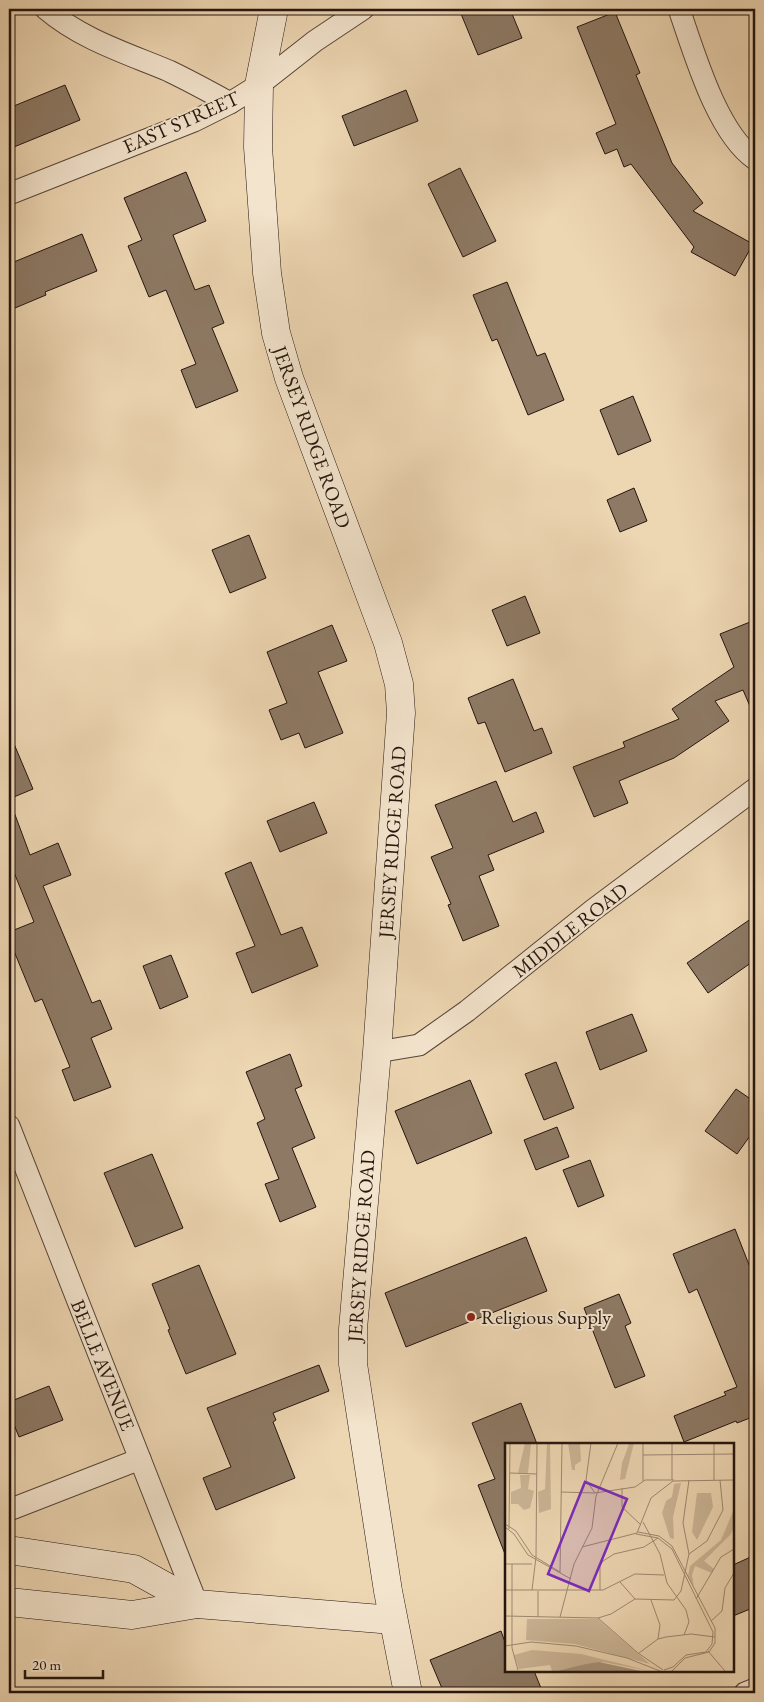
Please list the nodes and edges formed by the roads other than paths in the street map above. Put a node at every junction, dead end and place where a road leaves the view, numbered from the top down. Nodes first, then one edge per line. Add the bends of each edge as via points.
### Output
1 (46, 9) edge
2 (274, 9) edge
3 (363, 9) edge
4 (680, 9) edge
5 (259, 85) junction
6 (230, 103) junction
7 (755, 159) edge
8 (9, 194) edge
9 (755, 789) edge
10 (377, 1052) junction
11 (9, 1126) edge
12 (140, 1458) junction
13 (9, 1510) edge
14 (9, 1550) edge
15 (9, 1602) edge
16 (197, 1604) junction
17 (393, 1620) junction
18 (755, 1689) edge
19 (408, 1693) edge
20 (745, 1693) edge

1 - 6 street via 90,39 171,72
2 - 5 street, JERSEY RIDGE ROAD
3 - 5 street, EAST STREET via 315,40
4 - 7 street via 701,71 728,130
5 - 6 street, EAST STREET
5 - 10 street, JERSEY RIDGE ROAD via 258,147 267,273 276,333 289,378 388,643 399,684 401,713
6 - 8 street, EAST STREET via 194,121
9 - 10 street, MIDDLE ROAD via 419,1045
10 - 17 street, JERSEY RIDGE ROAD via 353,1329 353,1364
11 - 12 street, BELLE AVENUE
12 - 13 street
12 - 16 street, BELLE AVENUE
14 - 16 street via 134,1569
15 - 16 street via 132,1615
16 - 17 street
17 - 19 street, JERSEY RIDGE ROAD
18 - 20 street

